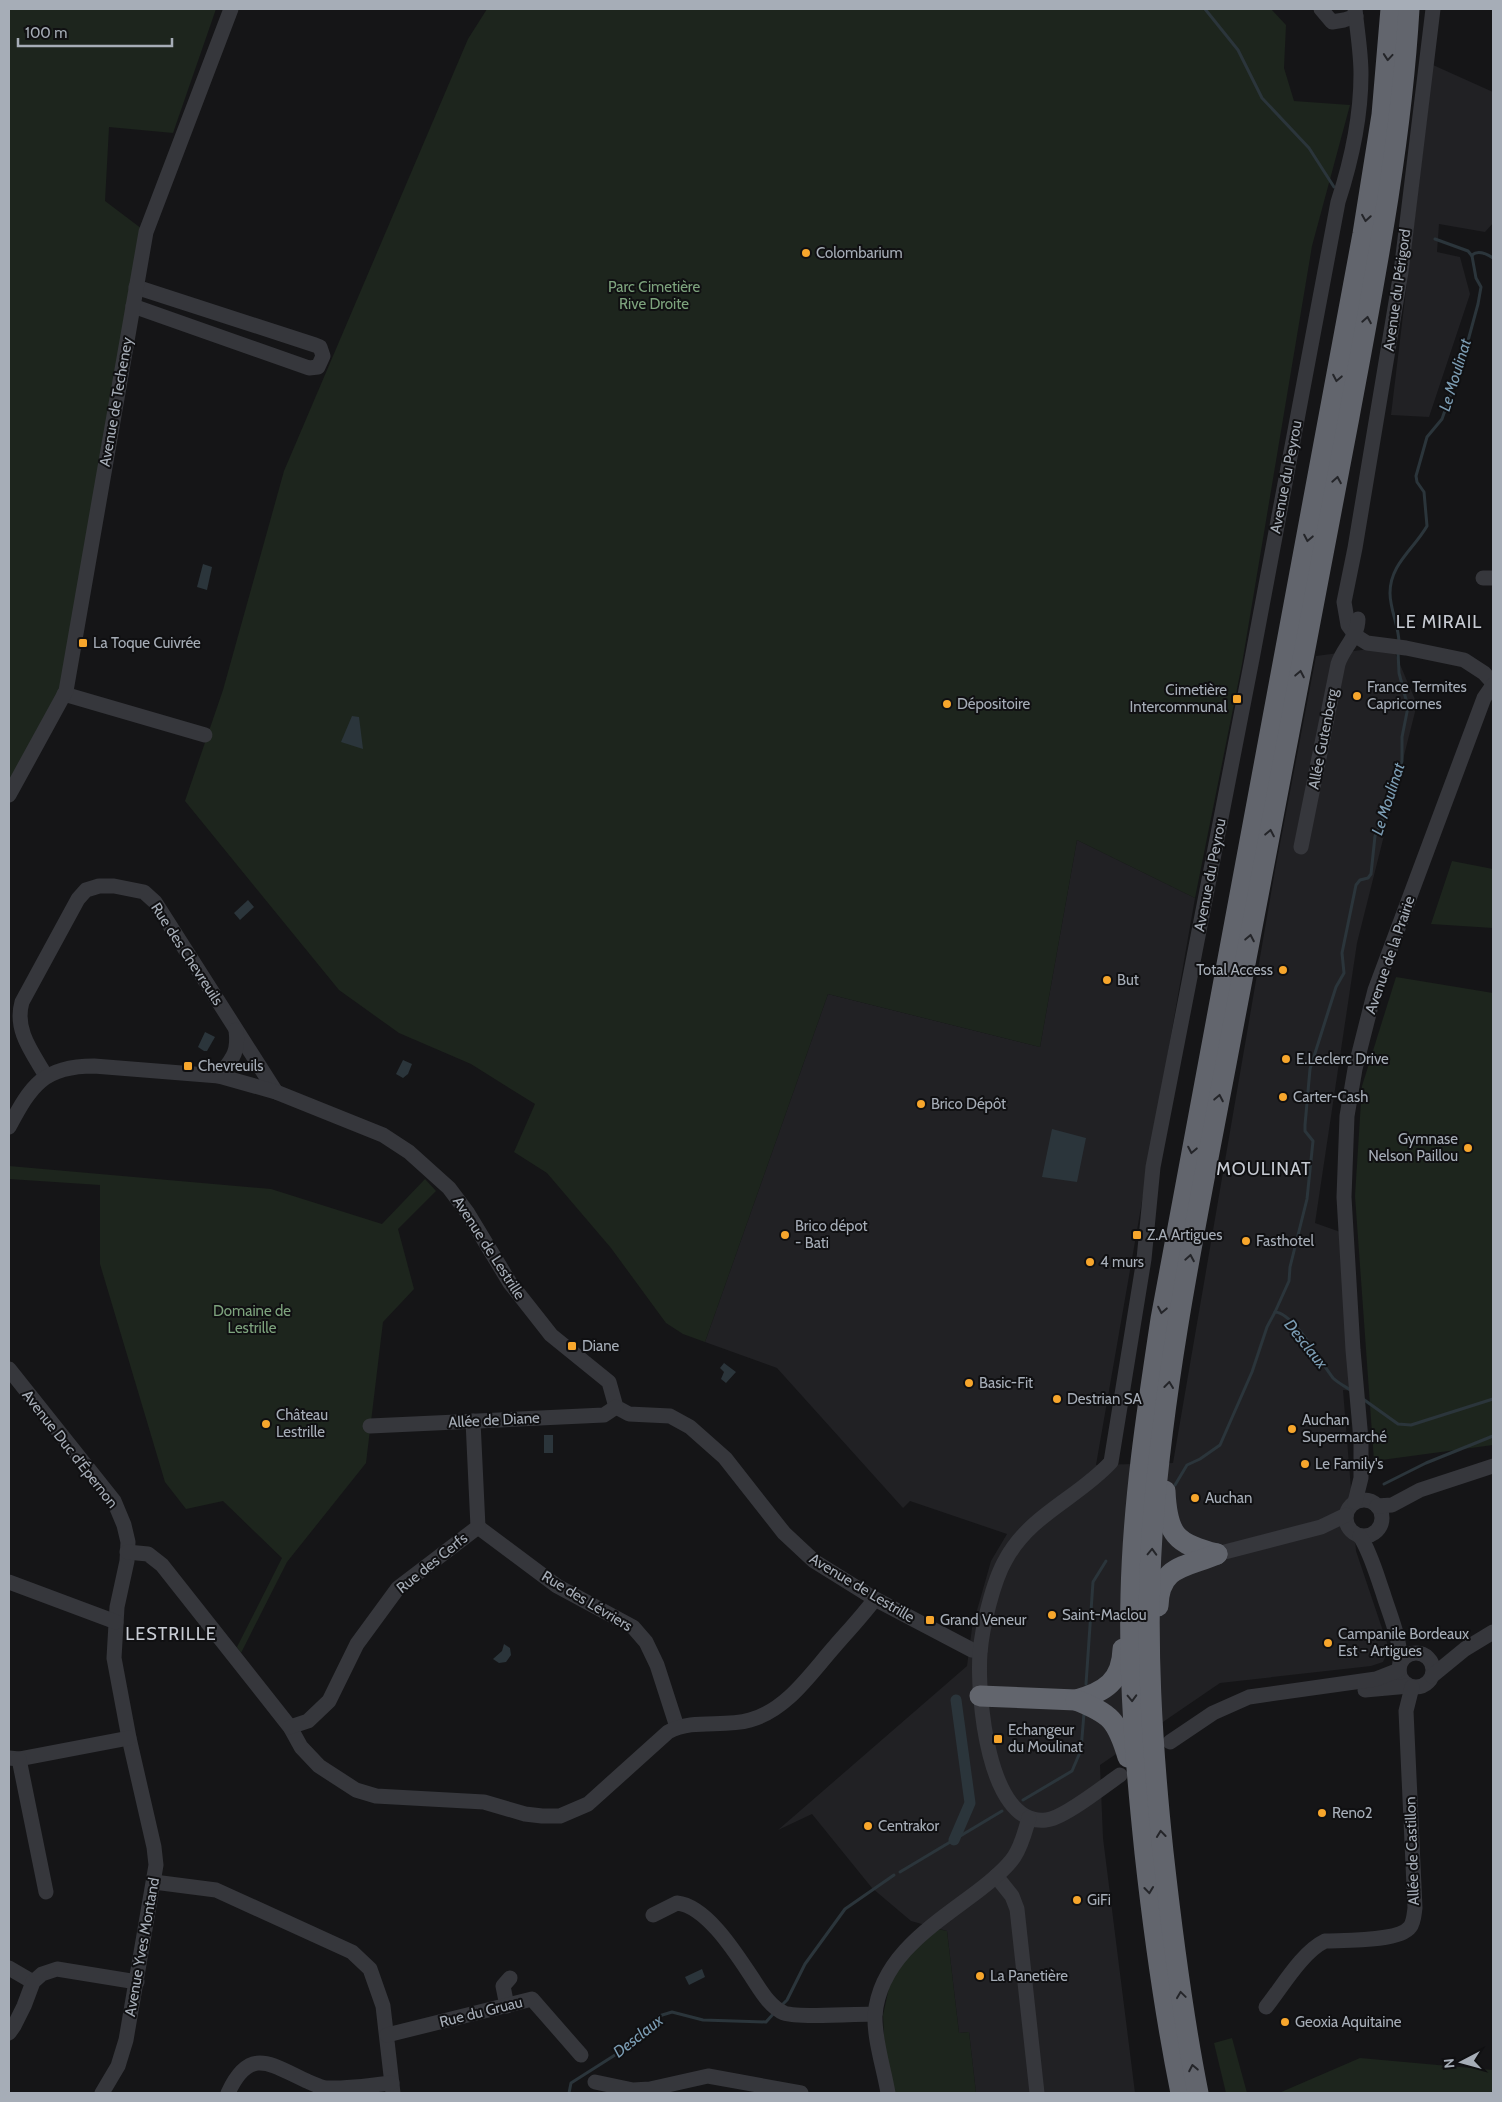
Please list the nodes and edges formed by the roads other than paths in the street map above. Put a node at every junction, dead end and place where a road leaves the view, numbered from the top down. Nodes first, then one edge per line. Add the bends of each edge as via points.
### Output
1 (231, 9) edge
2 (1320, 9) edge
3 (1391, 9) edge
4 (1409, 9) edge
5 (1433, 9) edge
6 (1355, 12) edge
7 (136, 287) junction
8 (133, 306) junction
9 (1352, 570) junction
10 (1358, 619) junction
11 (1354, 635) junction
12 (1378, 639) junction
13 (1399, 647) junction
14 (1493, 684) edge
15 (64, 694) junction
16 (205, 735) dead end
17 (9, 795) edge
18 (1301, 847) dead end
19 (236, 1030) junction
20 (46, 1076) junction
21 (218, 1076) junction
22 (276, 1092) junction
23 (9, 1127) edge
24 (9, 1369) edge
25 (616, 1407) junction
26 (473, 1421) junction
27 (370, 1426) dead end
28 (1163, 1434) junction
29 (1142, 1450) junction
30 (1493, 1466) edge
31 (1375, 1506) junction
32 (1346, 1515) junction
33 (478, 1526) junction
34 (1321, 1528) junction
35 (1375, 1532) junction
36 (1355, 1533) junction
37 (127, 1552) junction
38 (1217, 1554) junction
39 (1372, 1558) junction
40 (9, 1582) edge
41 (875, 1599) junction
42 (116, 1622) junction
43 (1394, 1623) junction
44 (1493, 1632) edge
45 (1465, 1649) junction
46 (980, 1652) junction
47 (1422, 1654) junction
48 (1399, 1667) junction
49 (1432, 1676) junction
50 (1410, 1687) junction
51 (1289, 1691) junction
52 (980, 1696) junction
53 (1076, 1700) junction
54 (290, 1727) junction
55 (677, 1727) junction
56 (129, 1738) junction
57 (1170, 1742) dead end
58 (14, 1758) edge
59 (1154, 1758) junction
60 (1120, 1776) dead end
61 (1138, 1789) junction
62 (1029, 1818) junction
63 (996, 1876) junction
64 (154, 1882) junction
65 (46, 1892) dead end
66 (653, 1914) dead end
67 (9, 1968) edge
68 (510, 1978) dead end
69 (33, 1982) junction
70 (137, 1982) junction
71 (507, 2006) junction
72 (1266, 2007) dead end
73 (875, 2014) junction
74 (9, 2033) edge
75 (387, 2035) junction
76 (581, 2055) dead end
77 (595, 2082) dead end
78 (392, 2088) edge
79 (102, 2093) edge
80 (228, 2093) edge
81 (801, 2093) edge
82 (888, 2093) edge
83 (1037, 2093) edge
84 (1181, 2093) edge
85 (1198, 2093) edge

1 - 7 street, Avenue de Techeney via 146,232
2 - 6 street via 1332,22 1344,20
3 -> 29 highway via 1382,115 1356,277 1161,1319
28 -> 4 highway via 1196,1223 1375,275 1402,100
5 - 9 street, Avenue du Périgord via 1401,272
6 - 46 street, Avenue du Peyrou via 1361,74 1356,126 1338,202 1153,1167 1144,1259 1111,1462 1096,1479 1046,1513 1005,1560 993,1590
7 - 8 street, Avenue de Techeney
7 - 8 street via 315,345 320,347 323,356 318,367 309,368
8 - 15 street, Avenue de Techeney
9 - 10 street, Avenue du Périgord via 1353,602
9 - 11 street, Avenue du Périgord via 1344,611
10 - 11 street, Allée Gutenberg
10 - 12 street via 1364,630
11 - 12 street via 1361,633
11 - 13 street via 1367,643
11 - 18 street, Allée Gutenberg via 1341,653 1338,664
12 - 13 street
13 - 14 street via 1464,660 1484,673
14 - 31 street, Avenue de la Prairie via 1484,698 1375,990 1347,1116 1344,1198 1361,1478
15 - 16 street
15 - 17 street, Avenue de Techeney
19 - 20 street, Rue des Chevreuils via 155,902 144,892 99,886 86,890 78,899 18,1014 23,1034
19 - 21 street via 238,1046
19 - 22 street, Rue des Chevreuils
20 - 21 street, Avenue de Lestrille via 86,1066
20 - 23 street, Avenue de Lestrille via 22,1101
21 - 22 street, Avenue de Lestrille
22 - 25 street, Avenue de Lestrille via 383,1135 434,1172 467,1212 510,1283 551,1335 609,1382
24 - 37 street, Avenue Duc d'Épernon via 114,1502 124,1524
25 - 26 street, Allée de Diane via 604,1415
25 - 41 street, Avenue de Lestrille via 629,1414 670,1416 690,1427 725,1458 784,1533 814,1561
26 - 27 street, Allée de Diane
26 - 33 street, Rue des Cerfs
28 - 38 highway via 1169,1523 1185,1544
59 -> 28 highway via 1150,1607 1152,1538
29 - 53 highway via 1132,1485 1121,1666 1110,1684
29 -> 61 highway via 1132,1555 1131,1605 1132,1702
30 - 31 street
31 - 32 street, Avenue de la Prairie via 1348,1509
31 - 35 street, Avenue de la Prairie via 1380,1527
32 - 34 street
32 - 36 street, Avenue de la Prairie via 1347,1525
33 - 54 street, Rue des Cerfs via 398,1588 356,1644 329,1701 308,1720
33 - 55 street, Rue des Lévriers via 557,1586 633,1627 646,1642 657,1665
34 - 36 street
34 - 38 street
35 - 36 street via 1366,1536
35 - 39 street, Avenue de la Prairie
36 - 39 street, Avenue de la Prairie
37 - 42 street, Avenue Duc d'Épernon
37 - 54 street via 148,1554 162,1565
38 - 59 highway via 1178,1568 1162,1585 1158,1601 1160,1730
39 - 43 street, Avenue de la Prairie
40 - 42 street
41 - 46 street, Avenue de Lestrille
41 - 55 street via 802,1684 768,1714 749,1721
42 - 56 street, Avenue Duc d'Épernon via 114,1658
43 - 47 street, Avenue de la Prairie
43 - 48 street, Avenue de la Prairie via 1400,1648
44 - 45 street
45 - 47 street via 1439,1655
45 - 49 street
46 - 52 street, Avenue du Peyrou
47 - 48 street via 1407,1656
47 - 49 street via 1434,1667
48 - 50 street via 1402,1681
48 - 51 street via 1376,1679
49 - 50 street via 1424,1686
50 - 51 street via 1320,1693
50 - 72 street, Allée de Castillon via 1406,1711 1415,1908 1411,1926 1394,1937 1325,1941 1317,1945
51 - 57 street via 1249,1697 1225,1706
52 - 53 highway
52 - 62 street, Avenue du Peyrou via 984,1731 998,1777 1012,1806
53 - 61 highway via 1105,1713 1115,1723
54 - 55 street via 301,1747 319,1766 356,1790 376,1796 484,1802 542,1816 560,1816 588,1804
56 - 58 street
56 - 64 street, Avenue Yves Montand via 154,1847
58 - 65 street
85 -> 59 highway via 1169,1905
60 - 62 street via 1055,1818
61 -> 84 highway via 1155,1943
62 - 63 street via 1019,1848
63 - 73 street via 894,1962 883,1982
63 - 83 street via 1012,1896 1017,1909
64 - 70 street, Avenue Yves Montand
64 - 75 street via 216,1890 352,1952 370,1970 383,2006
66 - 73 street via 677,1903 694,1908 737,1955 764,1995 784,2013
67 - 69 street
68 - 71 street via 503,1986
69 - 70 street via 42,1974 57,1969
69 - 74 street
70 - 79 street, Avenue Yves Montand via 118,2066
71 - 75 street, Rue du Gruau
71 - 76 street, Rue du Gruau via 532,2000
73 - 82 street
75 - 78 street
77 - 81 street via 633,2090 708,2076
78 - 80 street via 325,2088 268,2064 255,2063 235,2077

